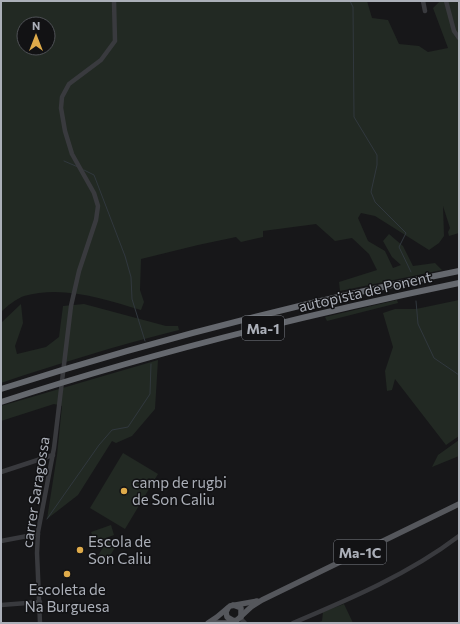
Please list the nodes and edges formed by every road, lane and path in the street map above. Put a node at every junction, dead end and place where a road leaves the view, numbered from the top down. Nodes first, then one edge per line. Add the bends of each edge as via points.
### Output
1 (114, 1) edge
2 (423, 1) edge
3 (446, 1) edge
4 (425, 11) dead end
5 (459, 38) edge
6 (459, 271) edge
7 (459, 283) edge
8 (66, 366) junction
9 (1, 389) edge
10 (1, 402) edge
11 (53, 455) junction
12 (1, 471) edge
13 (459, 504) edge
14 (38, 534) junction
15 (459, 536) edge
16 (1, 541) edge
17 (262, 600) junction
18 (40, 602) junction
19 (1, 606) edge
20 (231, 606) junction
21 (241, 618) junction
22 (234, 621) junction
23 (40, 623) edge
24 (208, 623) edge
25 (212, 623) edge
26 (245, 623) edge
27 (293, 623) edge

1 - 8 street, carrer Saragossa via 115,41 101,60 69,84 62,97 65,131 72,154 94,193 98,206 72,302
2 - 4 street
3 - 5 street via 454,31
6 - 8 highway, autopista de Ponent / Ma-1 via 289,309
7 - 10 highway, autopista de Ponent / Ma-1 via 265,327 68,380
8 - 9 highway, Ma-1
8 - 11 street, carrer Saragossa
11 - 12 street
11 - 14 street, carrer Saragossa
13 - 17 main road, Ma-1C
14 - 16 street
14 - 18 street, carrer Saragossa
15 - 27 street via 406,571
17 - 20 main road, Ma-1C
17 - 21 main road, Ma-1C
18 - 19 street
18 - 23 street, carrer Saragossa
20 - 21 main road via 241,608
20 - 22 main road via 226,612 227,617
20 - 24 main road
21 - 22 main road, Ma-1C
21 - 26 street
22 - 25 main road, Ma-1C

